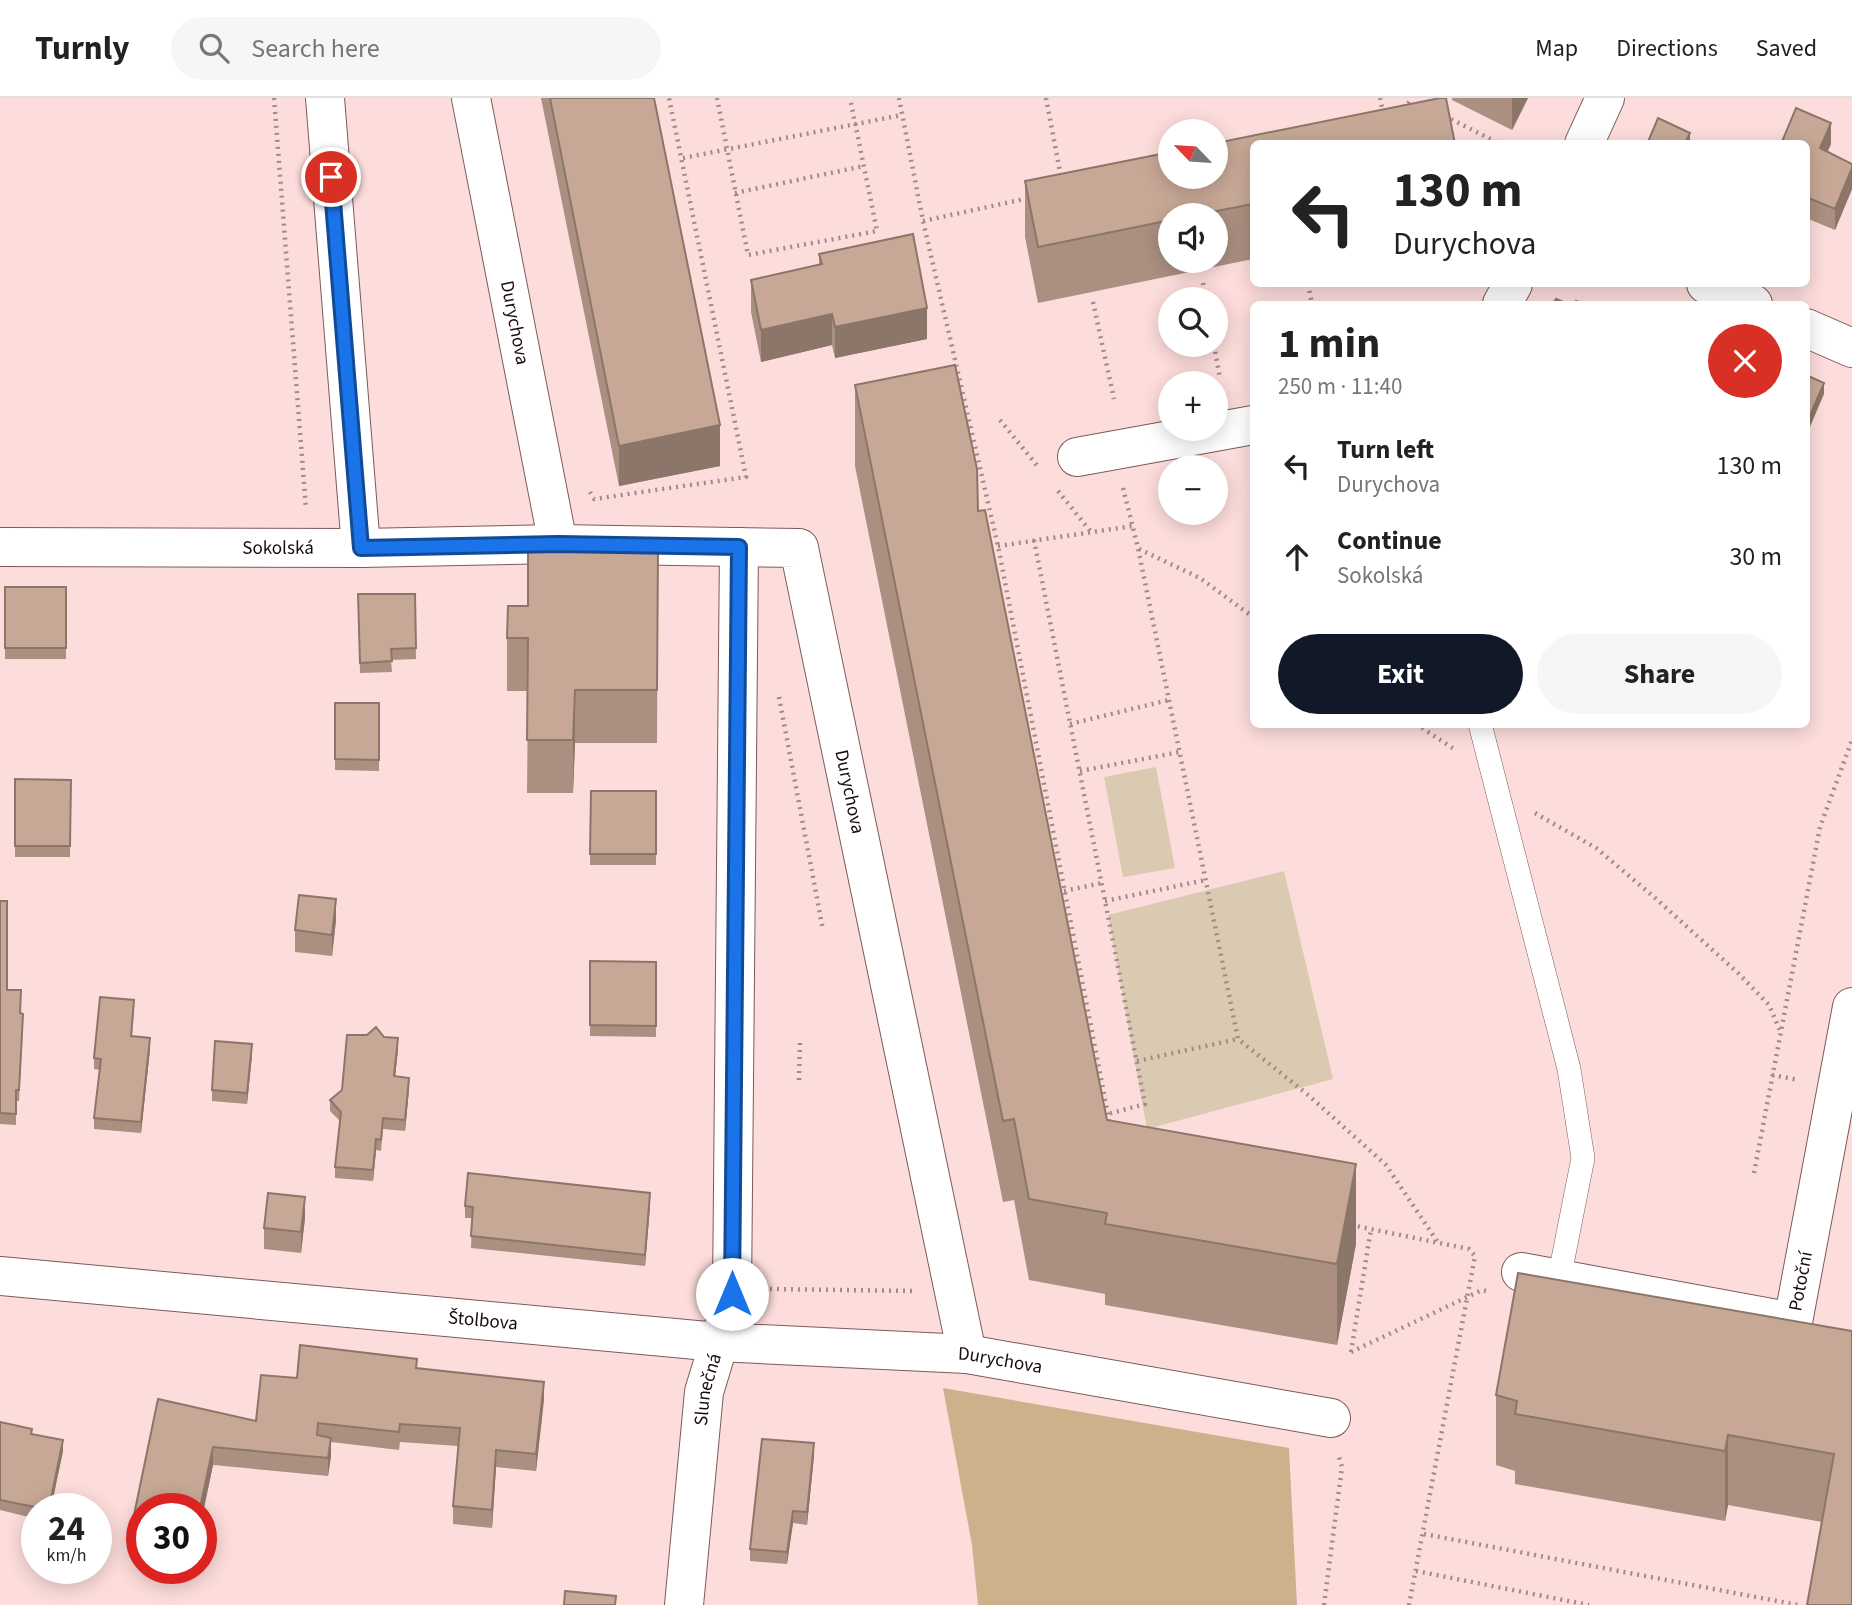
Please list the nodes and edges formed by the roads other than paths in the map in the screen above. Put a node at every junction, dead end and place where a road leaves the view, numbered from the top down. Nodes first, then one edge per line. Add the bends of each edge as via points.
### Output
1 (325, 98) edge
2 (471, 98) edge
3 (1605, 98) edge
4 (1586, 140) edge
5 (1713, 287) edge
6 (1747, 301) edge
7 (1810, 330) edge
8 (1852, 348) edge
9 (1250, 426) edge
10 (1095, 454) road end
11 (558, 544) junction
12 (0, 547) edge
13 (739, 547) junction
14 (361, 548) junction
15 (1481, 728) edge
16 (1852, 1007) edge
17 (1521, 1272) edge
18 (0, 1276) edge
19 (1559, 1279) junction
20 (724, 1326) junction
21 (967, 1353) junction
22 (1331, 1418) road end
23 (684, 1605) edge

1 - 14 street
2 - 11 street, Durychova
3 - 4 street
5 - 6 street
7 - 8 street
9 - 10 street
11 - 13 street, Durychova
11 - 14 street, Sokolská
12 - 14 street, Sokolská
13 - 20 street, Slunečná via 732,1281
13 - 21 street, Durychova via 799,548
15 - 19 lane via 1569,1069 1583,1158
16 - 19 street, Potoční via 1793,1322
17 - 19 street, Potoční
18 - 20 street, Štolbova
20 - 21 street, Štolbova
20 - 23 street, Slunečná via 704,1392
21 - 22 street, Durychova

